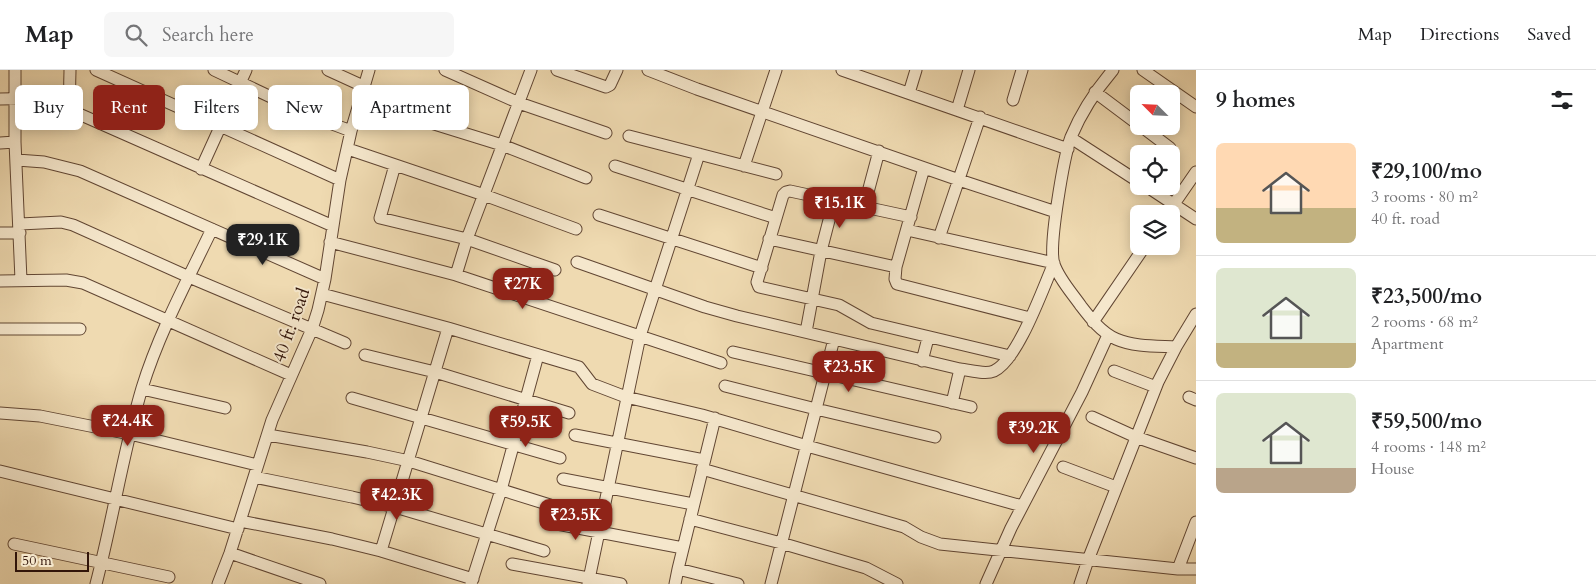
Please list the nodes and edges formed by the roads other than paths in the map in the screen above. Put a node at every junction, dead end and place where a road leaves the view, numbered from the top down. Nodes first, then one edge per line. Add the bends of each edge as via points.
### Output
1 (15, 70) edge
2 (70, 70) edge
3 (96, 70) edge
4 (214, 70) edge
5 (246, 70) edge
6 (328, 70) edge
7 (369, 70) edge
8 (445, 70) edge
9 (531, 70) edge
10 (556, 70) edge
11 (617, 70) edge
12 (648, 70) edge
13 (776, 70) edge
14 (842, 70) edge
15 (916, 70) edge
16 (968, 70) edge
17 (1022, 70) edge
18 (1113, 70) edge
19 (1143, 70) edge
20 (863, 73) edge
21 (240, 82) junction
22 (15, 85) edge
23 (239, 85) edge
24 (361, 85) edge
25 (363, 85) edge
26 (1096, 92) junction
27 (909, 93) junction
28 (0, 99) edge
29 (15, 99) edge
30 (1013, 100) dead end
31 (519, 103) junction
32 (175, 106) edge
33 (1196, 107) edge
34 (957, 110) junction
35 (762, 112) junction
36 (980, 118) junction
37 (1130, 118) edge
38 (352, 128) edge
39 (15, 130) edge
40 (218, 130) edge
41 (229, 130) edge
42 (454, 130) edge
43 (351, 131) junction
44 (606, 133) dead end
45 (1153, 135) edge
46 (630, 136) dead end
47 (15, 142) junction
48 (0, 143) edge
49 (1069, 143) junction
50 (502, 145) junction
51 (1166, 145) edge
52 (348, 149) junction
53 (880, 152) junction
54 (699, 154) junction
55 (17, 160) junction
56 (396, 165) junction
57 (615, 166) dead end
58 (744, 166) junction
59 (924, 168) junction
60 (201, 169) junction
61 (1196, 172) edge
62 (776, 174) dead end
63 (1130, 177) edge
64 (586, 178) dead end
65 (340, 180) junction
66 (959, 180) junction
67 (688, 190) junction
68 (484, 195) junction
69 (1155, 195) edge
70 (834, 201) junction
71 (1166, 205) edge
72 (1173, 205) edge
73 (864, 207) junction
74 (1056, 212) junction
75 (1180, 213) edge
76 (599, 215) dead end
77 (911, 217) junction
78 (776, 218) junction
79 (1196, 219) edge
80 (333, 226) junction
81 (20, 228) junction
82 (212, 229) junction
83 (576, 229) dead end
84 (907, 230) junction
85 (0, 233) edge
86 (940, 238) junction
87 (467, 239) junction
88 (672, 239) junction
89 (769, 239) junction
90 (330, 242) junction
91 (821, 251) junction
92 (1139, 255) edge
93 (577, 262) dead end
94 (1054, 263) junction
95 (896, 267) junction
96 (762, 268) junction
97 (555, 270) dead end
98 (456, 274) junction
99 (189, 277) junction
100 (325, 279) junction
101 (21, 280) junction
102 (0, 281) edge
103 (655, 288) junction
104 (322, 294) junction
105 (812, 299) junction
106 (1196, 314) edge
107 (1030, 318) junction
108 (168, 320) junction
109 (1093, 322) junction
110 (448, 328) junction
111 (0, 329) edge
112 (80, 329) dead end
113 (312, 329) junction
114 (806, 332) junction
115 (1108, 335) junction
116 (640, 336) junction
117 (928, 338) junction
118 (834, 339) junction
119 (345, 343) dead end
120 (1176, 347) junction
121 (734, 352) dead end
122 (365, 355) dead end
123 (538, 355) junction
124 (1010, 356) junction
125 (922, 361) junction
126 (721, 363) dead end
127 (960, 369) junction
128 (1114, 371) dead end
129 (435, 372) junction
130 (825, 374) junction
131 (291, 375) junction
132 (725, 386) dead end
133 (1156, 387) junction
134 (142, 389) junction
135 (626, 397) junction
136 (352, 398) dead end
137 (526, 400) junction
138 (952, 403) junction
139 (971, 407) dead end
140 (225, 408) dead end
141 (816, 409) junction
142 (569, 412) dead end
143 (0, 413) edge
144 (1092, 417) dead end
145 (422, 418) junction
146 (715, 418) junction
147 (130, 434) junction
148 (268, 435) junction
149 (575, 435) dead end
150 (935, 437) dead end
151 (1136, 437) junction
152 (618, 442) junction
153 (514, 444) junction
154 (807, 446) junction
155 (560, 458) dead end
156 (1196, 458) edge
157 (409, 461) junction
158 (257, 465) junction
159 (703, 465) junction
160 (1062, 466) dead end
161 (0, 471) edge
162 (254, 477) junction
163 (563, 479) dead end
164 (1116, 487) junction
165 (609, 488) junction
166 (501, 490) junction
167 (794, 495) junction
168 (116, 499) junction
169 (693, 504) junction
170 (550, 505) dead end
171 (1022, 506) junction
172 (395, 507) junction
173 (690, 519) junction
174 (1196, 522) edge
175 (557, 524) dead end
176 (239, 525) junction
177 (600, 533) junction
178 (487, 534) junction
179 (781, 543) junction
180 (14, 544) dead end
181 (683, 548) junction
182 (381, 551) junction
183 (544, 551) dead end
184 (1001, 551) junction
185 (230, 554) junction
186 (1088, 560) junction
187 (102, 562) junction
188 (512, 564) dead end
189 (678, 569) junction
190 (1178, 569) junction
191 (1196, 569) edge
192 (170, 577) dead end
193 (472, 581) edge
194 (589, 581) edge
195 (96, 584) edge
196 (218, 584) edge
197 (320, 584) edge
198 (621, 584) edge
199 (675, 584) edge
200 (738, 584) edge
201 (772, 584) edge
202 (897, 584) edge
203 (986, 584) edge
204 (1080, 584) edge

1 - 22 street
2 - 60 street via 71,103 75,111
3 - 32 street
4 - 21 street
5 - 21 street
6 - 24 street
7 - 25 street, 40 ft. road
8 - 31 street
9 - 31 street
10 - 11 street via 606,87
12 - 35 street
13 - 35 street
14 - 20 street
15 - 27 street
16 - 34 street
17 - 30 street
18 - 26 street
19 - 33 street
20 - 27 street
21 - 23 street
21 - 43 street via 310,116
26 - 37 street
26 - 49 street
27 - 34 street
28 - 29 street
31 - 44 street
31 - 50 street
34 - 36 street
35 - 53 street
35 - 58 street
36 - 49 street
36 - 66 street
38 - 43 street, 40 ft. road
39 - 47 street
40 - 60 street
41 - 65 street
42 - 50 street
43 - 52 street, 40 ft. road
45 - 51 street
46 - 54 street
47 - 48 street
47 - 55 street
49 - 63 street
49 - 74 street
50 - 64 street
50 - 68 street
52 - 56 street
52 - 65 street, 40 ft. road
53 - 59 street
53 - 73 street
54 - 58 street
54 - 67 street
55 - 81 street
55 - 82 street via 44,162 80,171
56 - 68 street
56 - 87 street via 380,218
57 - 67 street
58 - 62 street
59 - 66 street
59 - 77 street
60 - 80 street
61 - 72 street
65 - 80 street, 40 ft. road
66 - 74 street
66 - 86 street
67 - 78 street
67 - 88 street
68 - 83 street
68 - 87 street
69 - 71 street
70 - 73 street
70 - 78 street via 786,192
70 - 91 street
73 - 77 street
74 - 94 street via 1052,246
75 - 79 street
76 - 88 street
77 - 84 street
78 - 89 street
80 - 90 street, 40 ft. road
81 - 85 street
81 - 99 street via 61,222 73,225
81 - 101 street
82 - 99 street
82 - 100 street
84 - 86 street
84 - 95 street
86 - 94 street
87 - 97 street
87 - 98 street
88 - 96 street
88 - 103 street
89 - 91 street
89 - 96 street
90 - 98 street
90 - 100 street, 40 ft. road
91 - 95 street
91 - 105 street
92 - 109 street
93 - 103 street
94 - 107 street
94 - 109 street
95 - 107 street via 897,284
96 - 105 street via 757,282 759,287
98 - 116 street
99 - 108 street
99 - 113 street
100 - 104 street, 40 ft. road
101 - 102 street
101 - 108 street via 83,283
103 - 114 street via 705,307
103 - 116 street
104 - 110 street
104 - 113 street, 40 ft. road
105 - 114 street
105 - 117 street via 846,308 865,321
106 - 120 street
107 - 124 street
108 - 131 street
108 - 134 street
109 - 115 street
110 - 123 street
110 - 129 street
111 - 112 street
113 - 119 street
113 - 131 street, 40 ft. road
114 - 118 street
115 - 120 street via 1129,343
115 - 171 street
116 - 126 street
116 - 135 street
117 - 124 street
117 - 125 street
118 - 125 street
118 - 130 street
120 - 133 street
121 - 130 street
122 - 129 street
123 - 135 street via 578,367 592,384
123 - 137 street
124 - 127 street via 993,372
125 - 127 street
127 - 138 street
128 - 133 street
129 - 137 street
129 - 145 street
130 - 138 street
130 - 141 street
131 - 148 street, 40 ft. road
132 - 141 street
133 - 151 street
134 - 140 street
134 - 147 street
135 - 146 street
135 - 152 street
136 - 145 street
137 - 142 street
137 - 153 street
138 - 139 street
141 - 150 street
141 - 154 street
143 - 147 street via 40,416
144 - 151 street
145 - 153 street
145 - 157 street
146 - 154 street
146 - 159 street
147 - 158 street
147 - 168 street
148 - 157 street
148 - 158 street, 40 ft. road
149 - 152 street
151 - 156 street
151 - 164 street
152 - 159 street
152 - 165 street
153 - 155 street
153 - 166 street
154 - 167 street
154 - 171 street
157 - 166 street
157 - 172 street
158 - 162 street, 40 ft. road
159 - 167 street
159 - 169 street
160 - 164 street
161 - 168 street
162 - 172 street
162 - 176 street, 40 ft. road
163 - 165 street
164 - 186 street
165 - 169 street
165 - 177 street
166 - 170 street
166 - 178 street
167 - 179 street
167 - 184 street via 904,527 940,544
168 - 176 street
168 - 187 street
169 - 173 street
171 - 184 street
172 - 178 street
172 - 182 street
173 - 179 street
173 - 181 street
174 - 190 street
175 - 177 street
176 - 182 street via 332,539
176 - 185 street, 40 ft. road
177 - 181 street
177 - 194 street
178 - 183 street
178 - 193 street
179 - 201 street
179 - 202 street via 866,568
180 - 187 street
181 - 189 street
182 - 193 street
184 - 186 street
184 - 203 street
185 - 196 street, 40 ft. road
185 - 197 street
186 - 190 street
186 - 204 street
187 - 192 street
187 - 195 street
188 - 194 street
189 - 199 street
189 - 200 street
190 - 191 street
194 - 198 street

